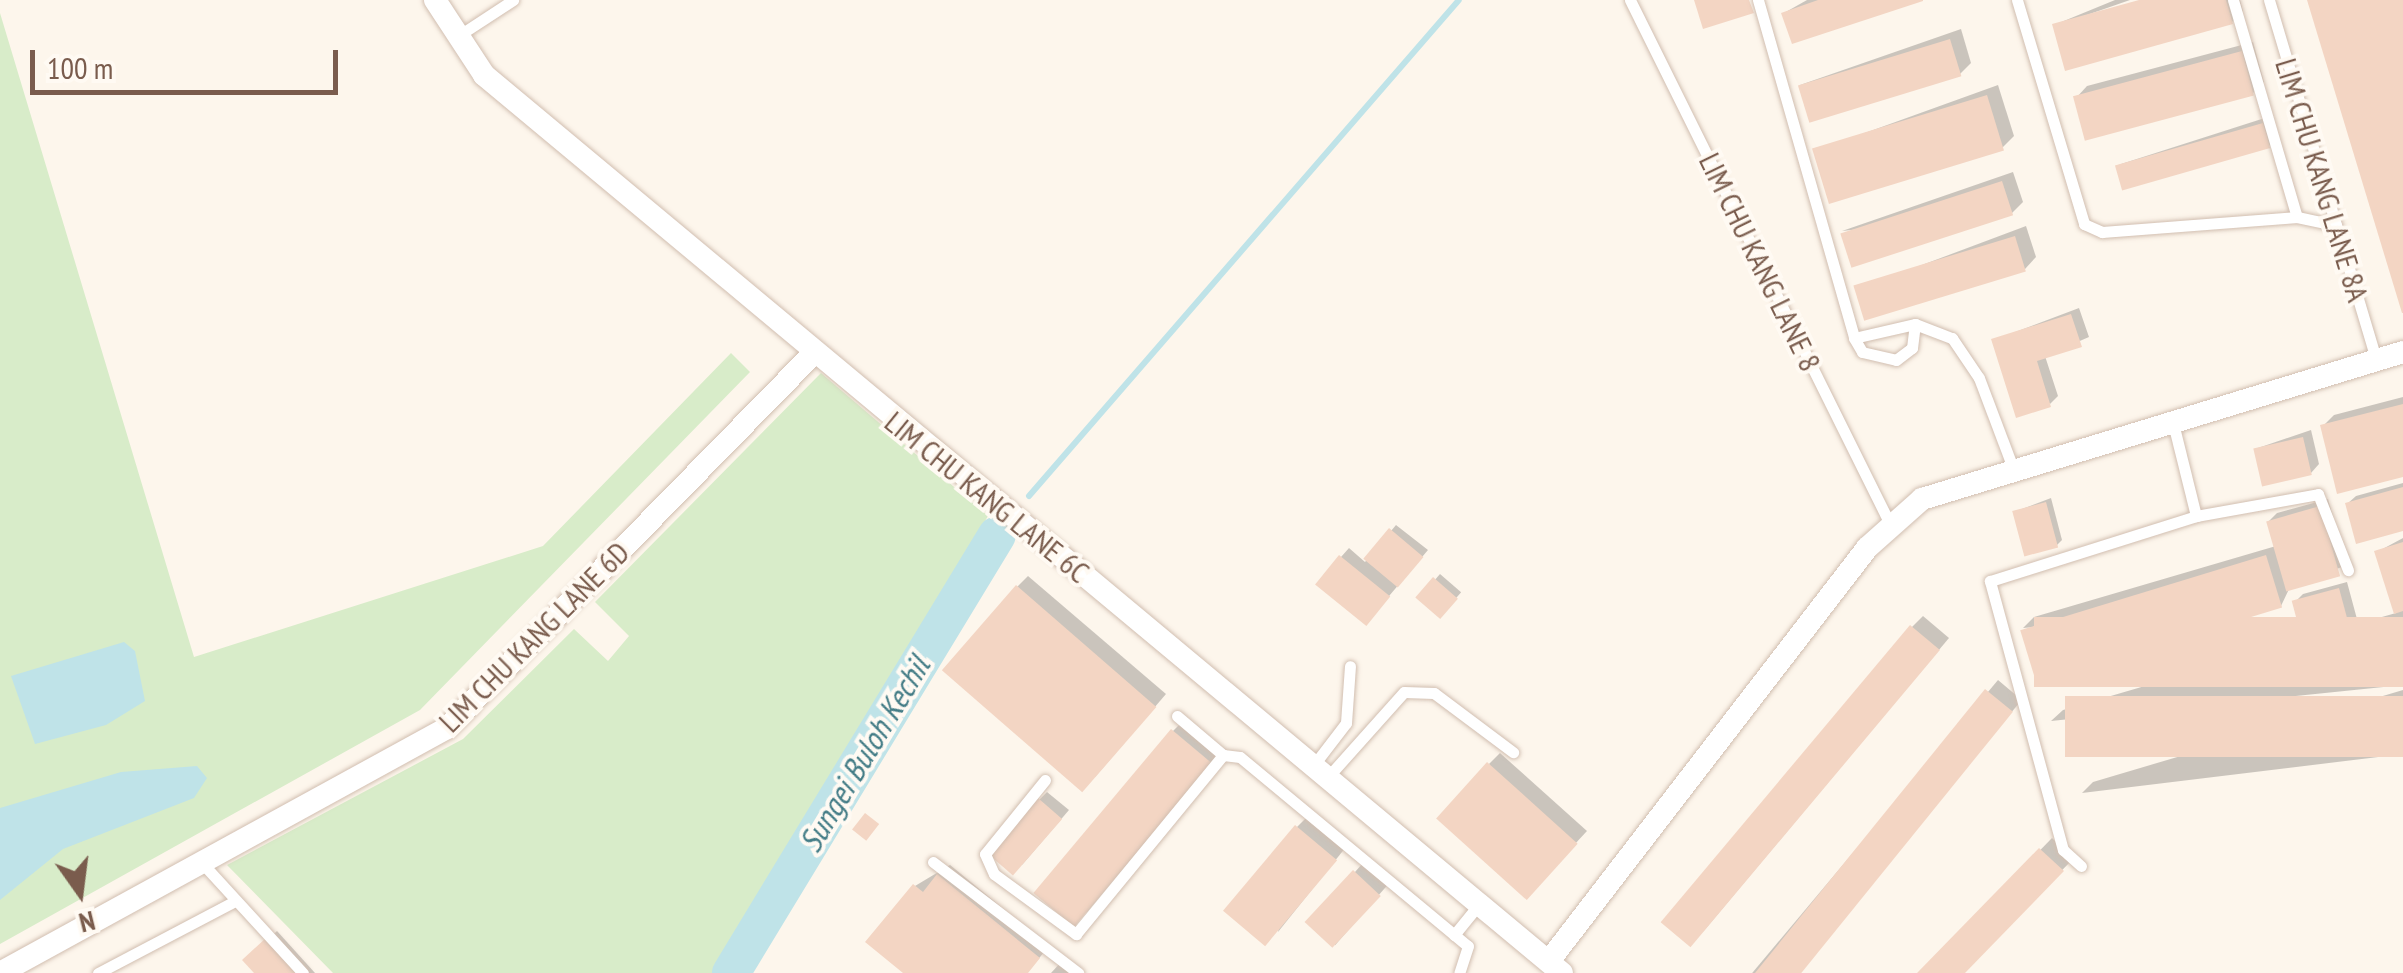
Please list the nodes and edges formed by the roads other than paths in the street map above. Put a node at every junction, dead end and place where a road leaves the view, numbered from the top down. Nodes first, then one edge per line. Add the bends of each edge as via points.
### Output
1 (438, 0) edge
2 (513, 0) edge
3 (1630, 0) edge
4 (1758, 0) edge
5 (2017, 0) edge
6 (2232, 0) edge
7 (2269, 0) edge
8 (453, 40) junction
9 (2296, 218) junction
10 (2336, 225) junction
11 (1915, 324) junction
12 (1854, 338) junction
13 (2403, 352) edge
14 (812, 354) junction
15 (2376, 360) junction
16 (2172, 420) junction
17 (2013, 468) junction
18 (2196, 516) junction
19 (1890, 524) junction
20 (2348, 570) dead end
21 (1350, 666) dead end
22 (1177, 716) dead end
23 (1513, 752) dead end
24 (1222, 755) junction
25 (1320, 772) junction
26 (1046, 780) dead end
27 (933, 862) dead end
28 (203, 864) junction
29 (2081, 866) dead end
30 (235, 901) junction
31 (1479, 904) junction
32 (1454, 935) junction
33 (1556, 967) edge
34 (0, 973) edge
35 (98, 973) edge
36 (303, 973) edge
37 (1078, 973) edge
38 (1459, 973) edge

1 - 8 street, LIM CHU KANG LANE 6C
2 - 8 lane
3 - 19 lane, LIM CHU KANG LANE 8
4 - 12 lane
5 - 9 lane via 2084,224 2102,232
6 - 9 lane
7 - 10 lane, LIM CHU KANG LANE 8A
8 - 14 street, LIM CHU KANG LANE 6C
9 - 10 lane
10 - 15 lane, LIM CHU KANG LANE 8A
11 - 12 lane
11 - 12 lane via 1912,348 1896,360 1862,352
11 - 17 lane via 1952,338 1979,378
13 - 15 street
14 - 25 street, LIM CHU KANG LANE 6C
14 - 28 street, LIM CHU KANG LANE 6D via 447,728
15 - 16 street
16 - 17 street
16 - 18 lane
17 - 19 street via 1922,499
18 - 20 lane via 2318,494
18 - 29 lane via 1990,581 2063,850
19 - 33 street
21 - 25 lane via 1346,723
22 - 24 lane
23 - 25 lane via 1434,692 1404,692
24 - 26 lane via 1076,934 994,874 985,854
24 - 32 lane via 1240,756
25 - 31 street, LIM CHU KANG LANE 6C
27 - 37 lane
28 - 30 lane
28 - 34 street, LIM CHU KANG LANE 6D
30 - 35 lane
30 - 36 lane
31 - 32 lane
31 - 33 street, LIM CHU KANG LANE 6C
32 - 38 lane via 1470,954

